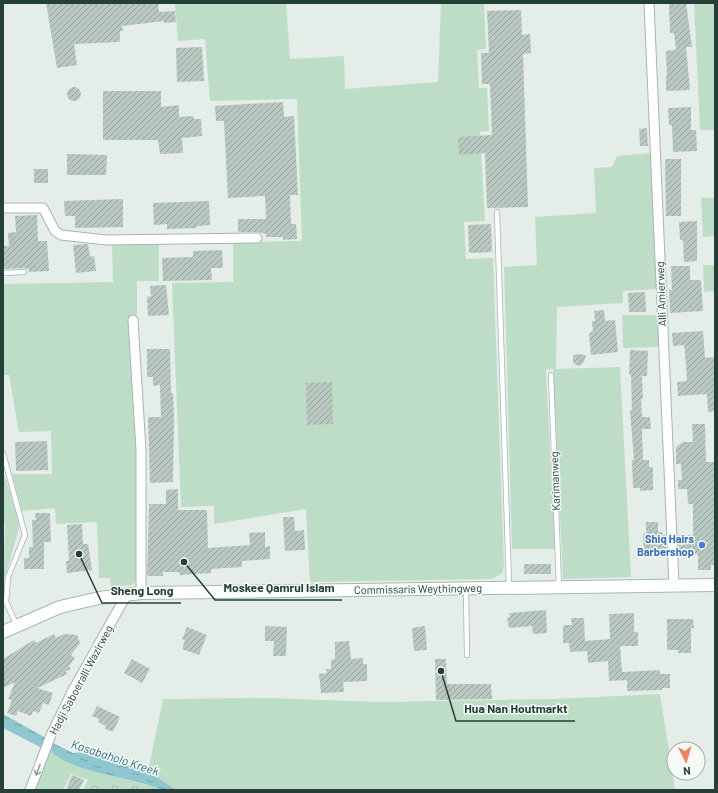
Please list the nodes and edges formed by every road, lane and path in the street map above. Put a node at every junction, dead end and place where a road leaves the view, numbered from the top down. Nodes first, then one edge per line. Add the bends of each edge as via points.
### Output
1 (649, 3) edge
2 (3, 208) edge
3 (497, 212) dead end
4 (256, 238) dead end
5 (24, 272) dead end
6 (3, 273) edge
7 (133, 320) dead end
8 (551, 375) dead end
9 (3, 453) edge
10 (715, 585) edge
11 (674, 586) junction
12 (466, 588) junction
13 (509, 588) junction
14 (560, 588) junction
15 (141, 593) junction
16 (127, 594) junction
17 (8, 630) edge
18 (468, 655) dead end
19 (30, 790) edge

1 - 11 street, Alli Amierweg
2 - 4 street via 43,208 55,231 61,235 106,240
3 - 13 lane
5 - 6 lane
7 - 15 street via 141,450
8 - 14 lane, Karimanweg
9 - 17 lane via 25,535 8,577
10 - 11 main road, Commissaris Weythingweg
11 - 14 main road, Commissaris Weythingweg
12 - 13 main road, Commissaris Weythingweg
12 - 15 main road, Commissaris Weythingweg
12 - 18 lane
13 - 14 main road, Commissaris Weythingweg
15 - 16 main road, Commissaris Weythingweg
16 - 17 main road, Commissaris Weythingweg via 60,607
16 -> 19 street, Hadji Saboeralli Wazirweg via 72,692 51,735

